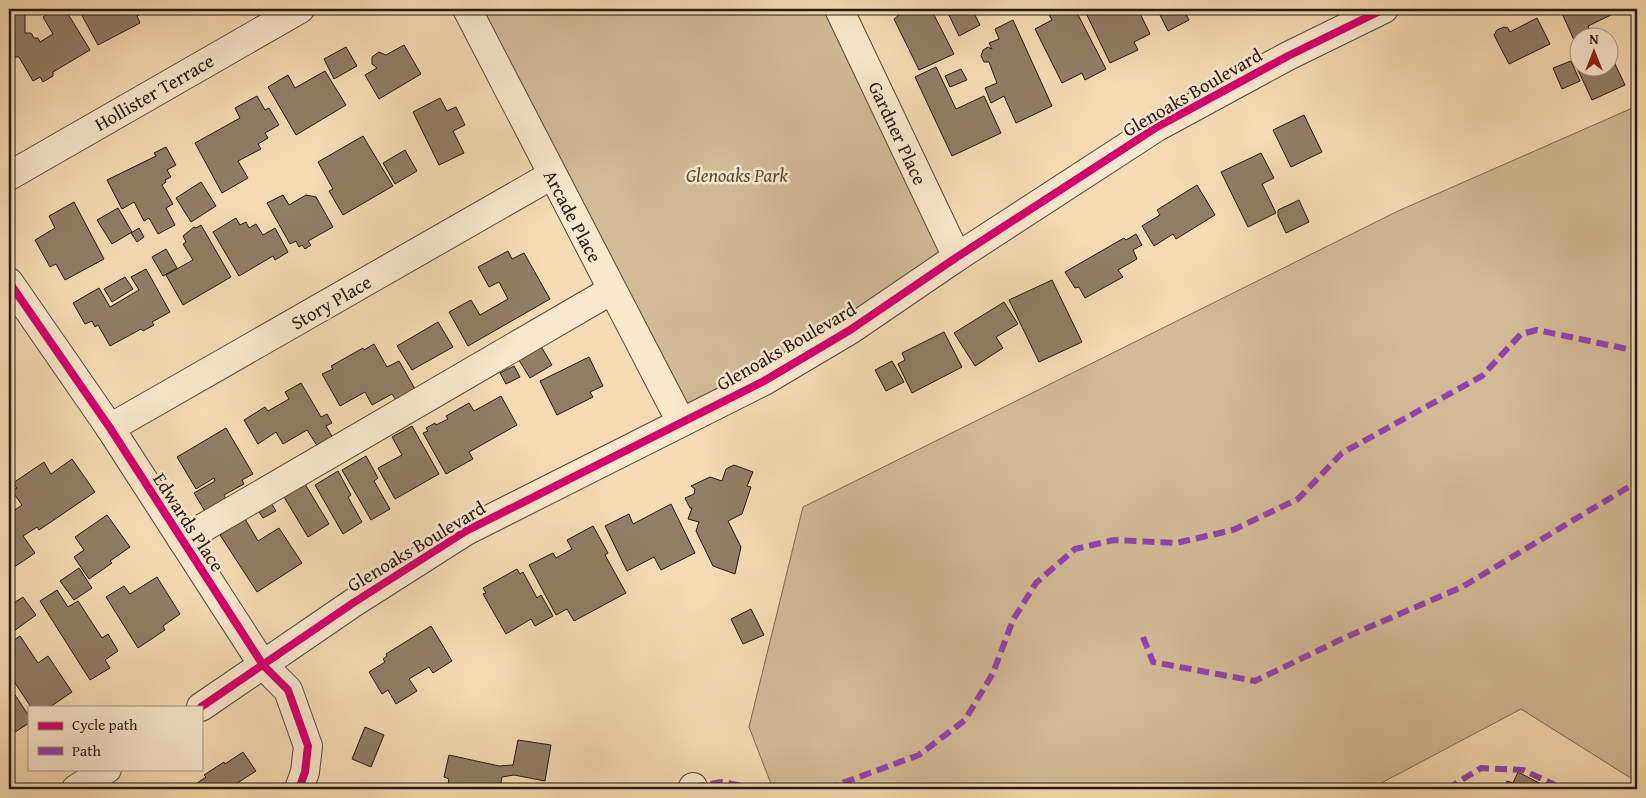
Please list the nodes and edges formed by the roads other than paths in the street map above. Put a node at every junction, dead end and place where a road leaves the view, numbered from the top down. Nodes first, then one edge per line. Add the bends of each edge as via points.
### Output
1 (300, 9) edge
2 (466, 9) edge
3 (839, 9) edge
4 (1384, 9) edge
5 (552, 175) junction
6 (9, 176) edge
7 (957, 258) junction
8 (9, 282) edge
9 (612, 290) junction
10 (681, 422) junction
11 (110, 428) junction
12 (182, 540) junction
13 (263, 666) junction
14 (202, 706) edge
15 (104, 770) edge
16 (76, 789) edge
17 (299, 789) edge

1 - 6 street, Hollister Terrace
2 - 5 street, Arcade Place
3 - 7 street, Gardner Place
4 - 7 street, Glenoaks Boulevard via 1288,56 1157,127
5 - 9 street, Arcade Place
5 - 11 street, Story Place
7 - 10 street, Glenoaks Boulevard via 842,335 764,381
8 - 11 street, Edwards Place
9 - 10 street, Arcade Place
9 - 12 street
10 - 13 street, Glenoaks Boulevard via 466,531 353,603
11 - 12 street, Edwards Place
12 - 13 street, Edwards Place
13 - 14 street, Glenoaks Boulevard
13 - 17 street, Edwards Place via 288,690 308,746
15 - 16 street

